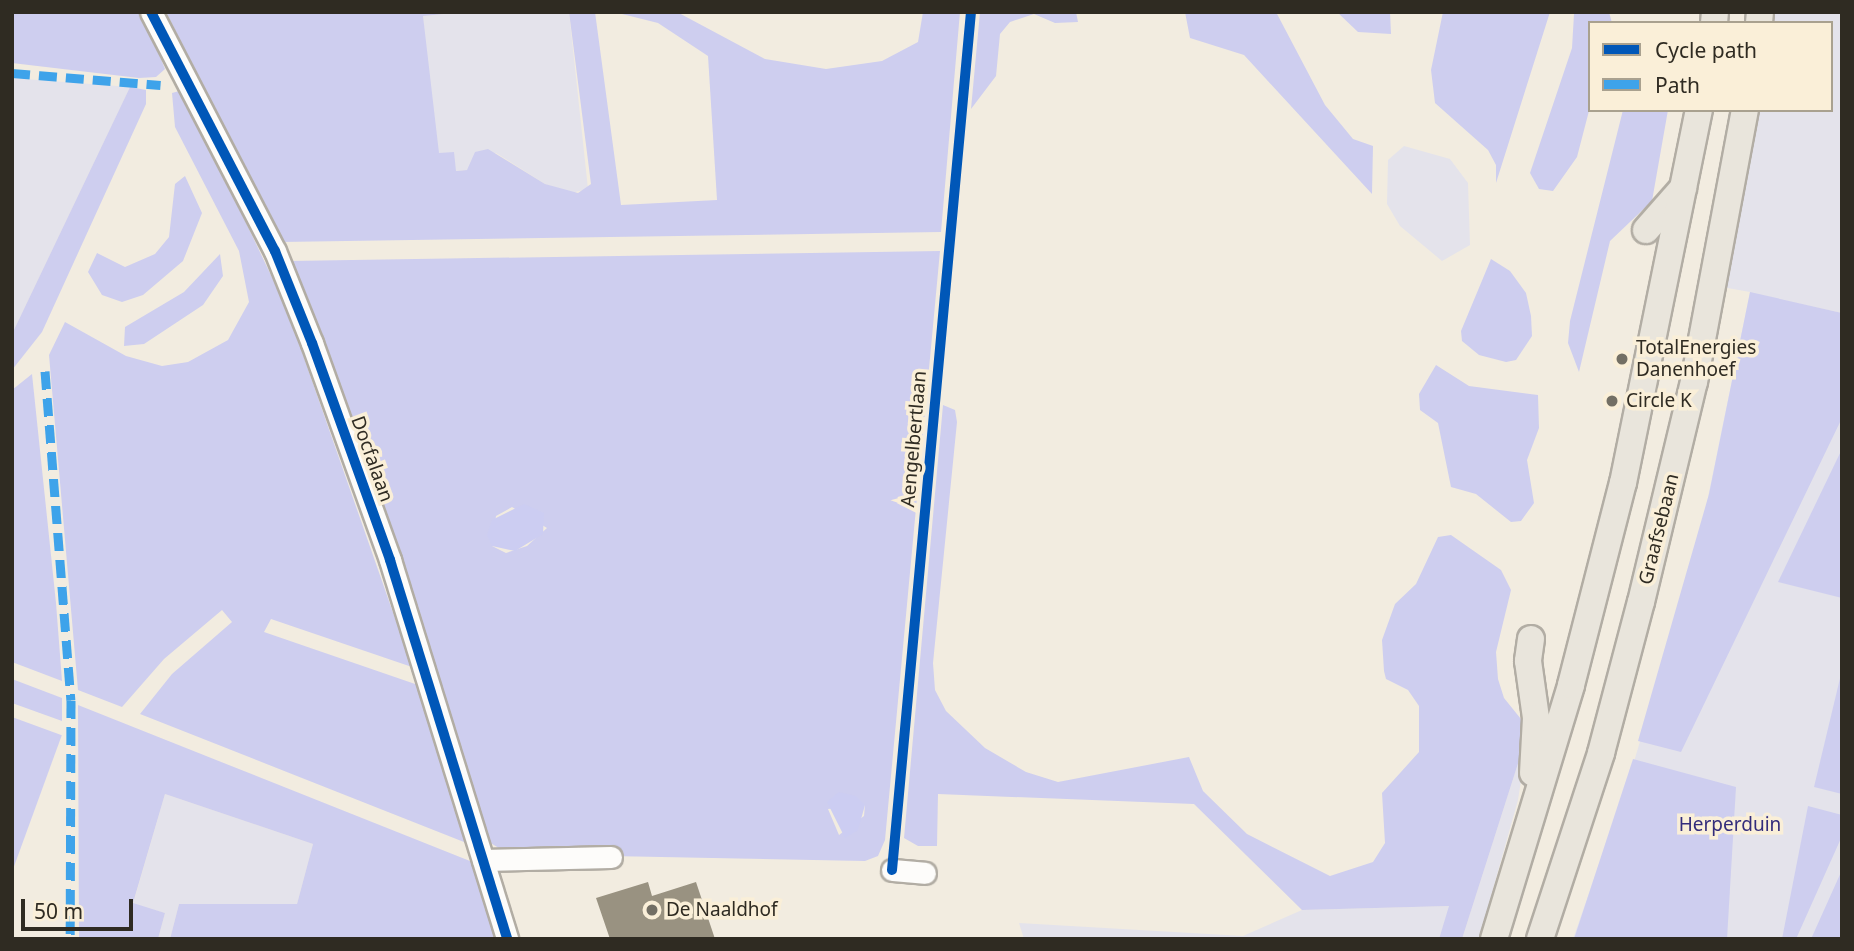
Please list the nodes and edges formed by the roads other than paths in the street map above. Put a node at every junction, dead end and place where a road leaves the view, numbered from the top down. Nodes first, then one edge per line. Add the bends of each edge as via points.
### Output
1 (151, 12) edge
2 (1699, 112) edge
3 (1745, 112) edge
4 (1688, 181) junction
5 (1646, 230) dead end
6 (1531, 639) dead end
7 (1523, 851) junction
8 (611, 857) dead end
9 (483, 860) junction
10 (891, 870) dead end
11 (925, 873) dead end
12 (507, 939) edge
13 (1494, 939) edge
14 (1540, 939) edge

1 - 9 street, Docfalaan via 275,251 312,343 390,560
2 - 4 main road
3 - 14 main road, Graafsebaan via 1694,382 1642,602 1601,753
4 - 5 main road
4 - 7 main road via 1623,483
6 - 7 main road via 1536,748
7 - 13 main road
8 - 9 street
9 - 12 street, Docfalaan
10 - 11 street

